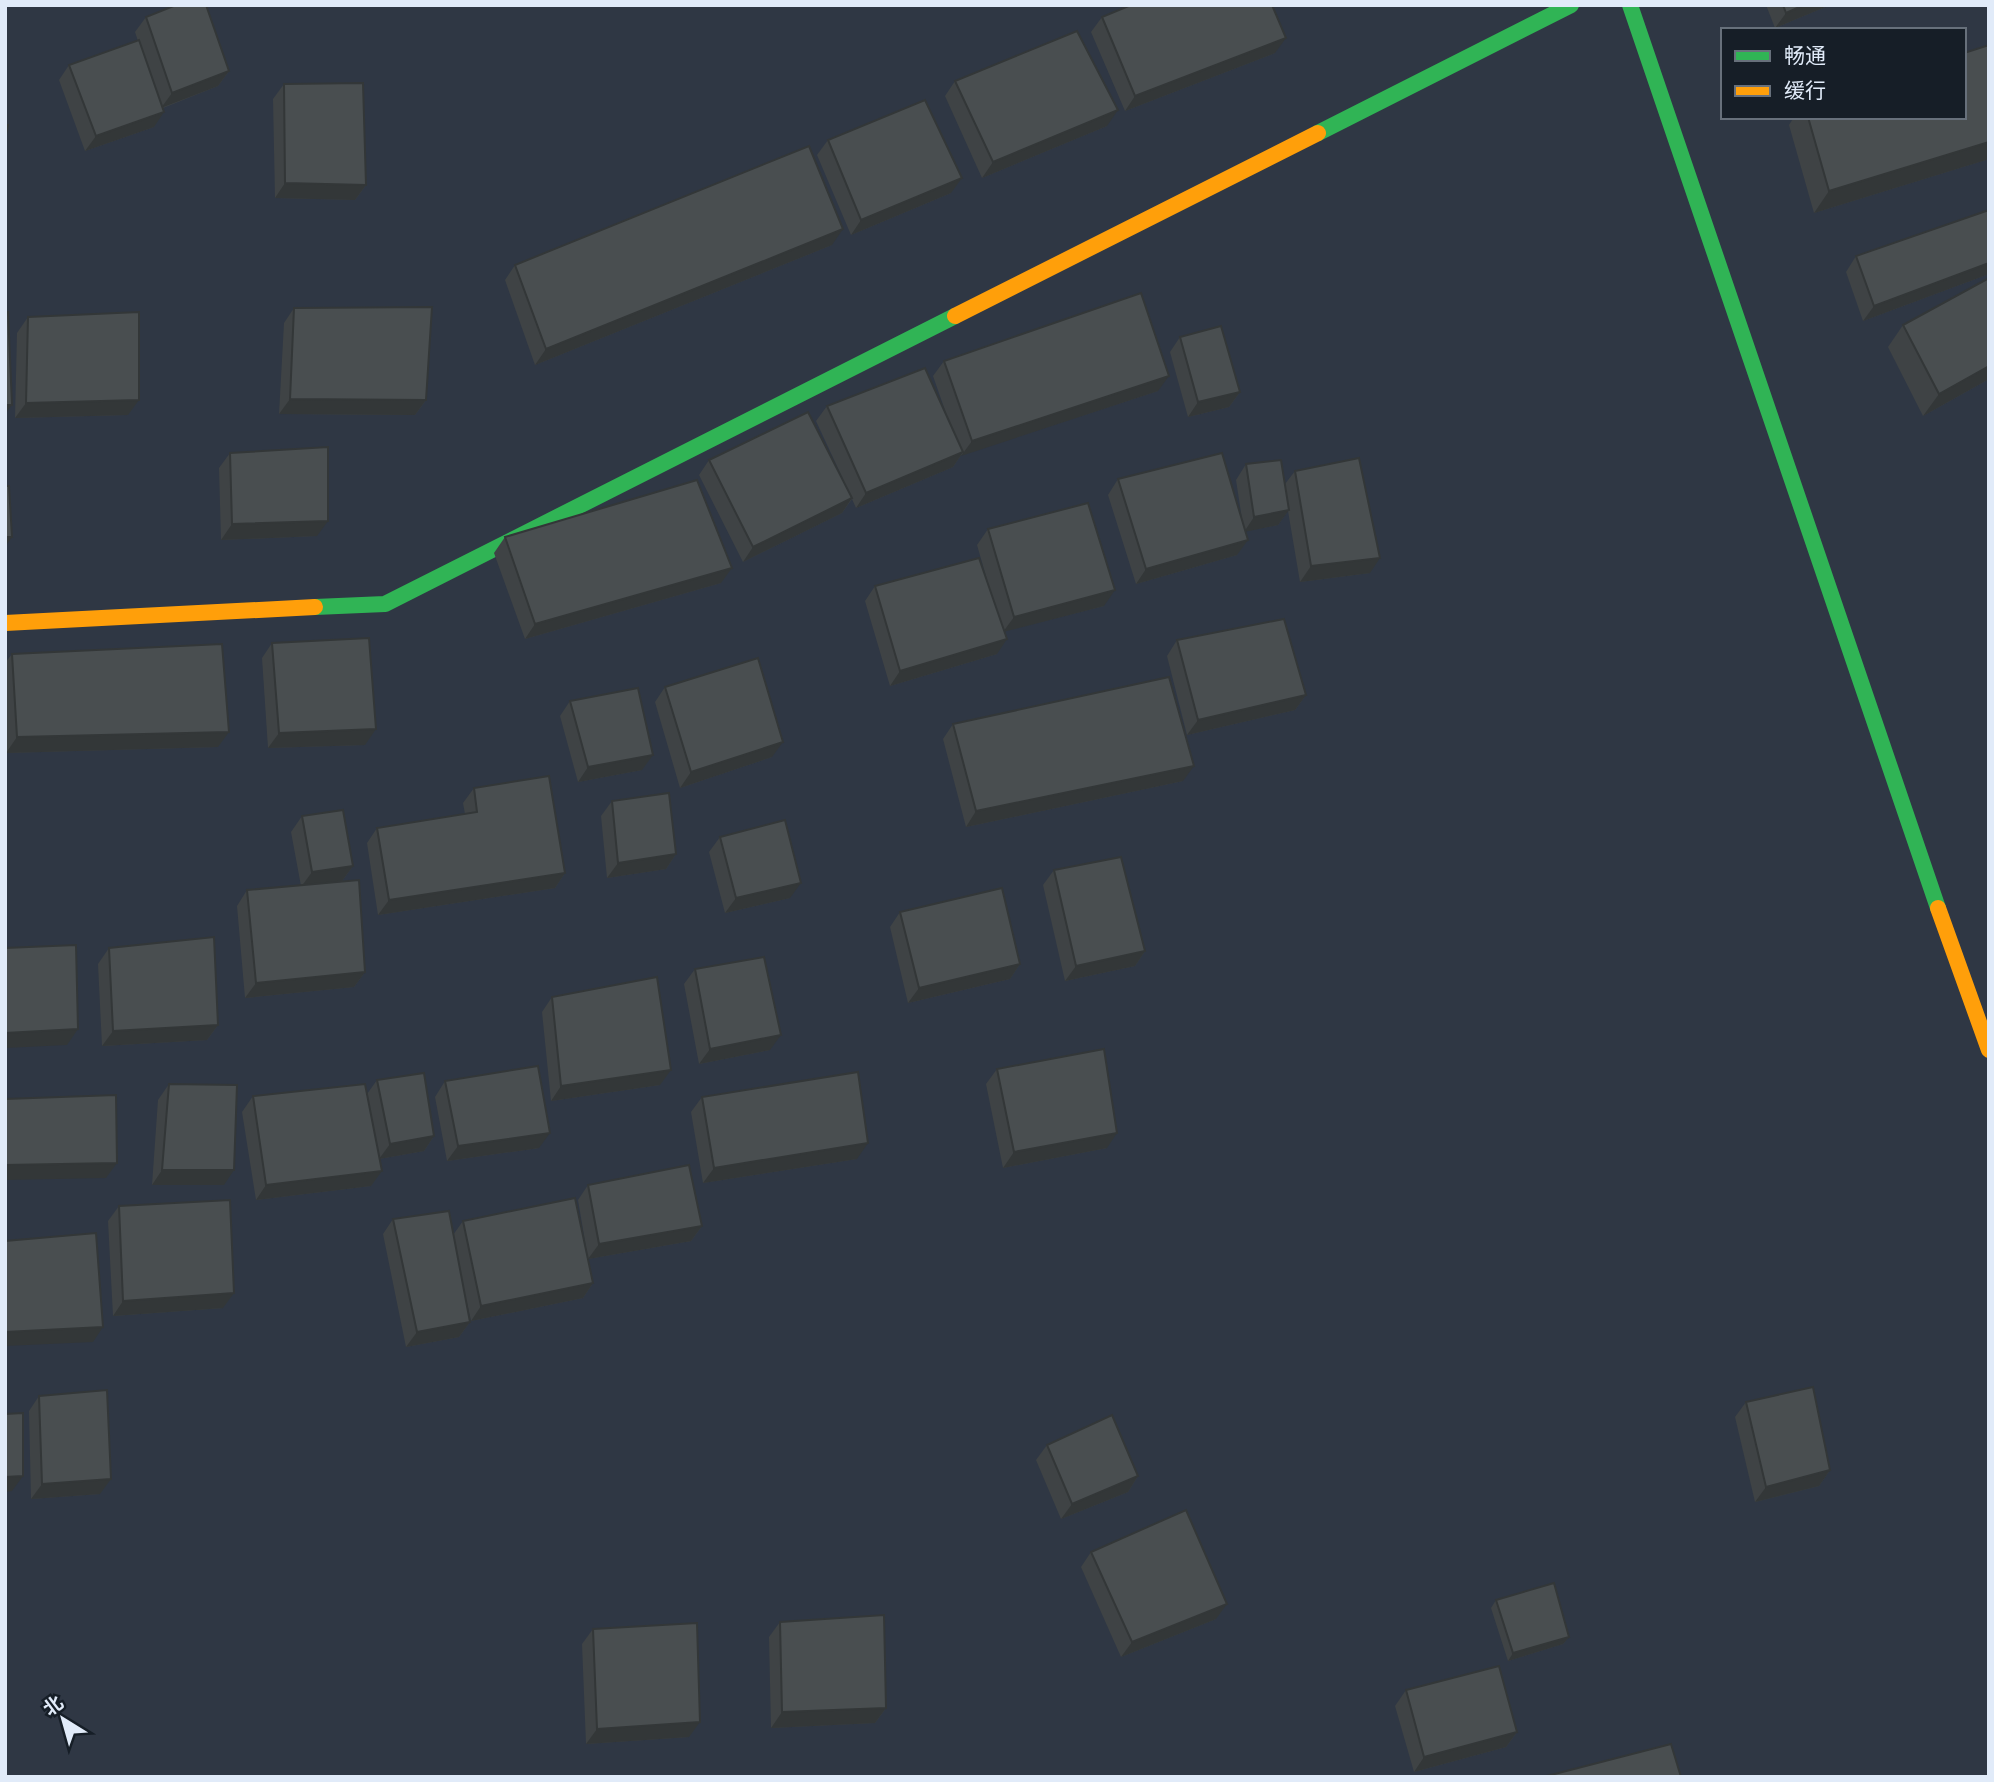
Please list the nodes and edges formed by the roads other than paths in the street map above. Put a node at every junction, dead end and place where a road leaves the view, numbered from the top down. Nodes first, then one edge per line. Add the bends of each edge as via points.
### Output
1 (1571, 5) edge
2 (1630, 5) edge
3 (5, 623) edge
4 (1989, 1051) edge

1 - 3 street via 385,604
2 - 4 street

